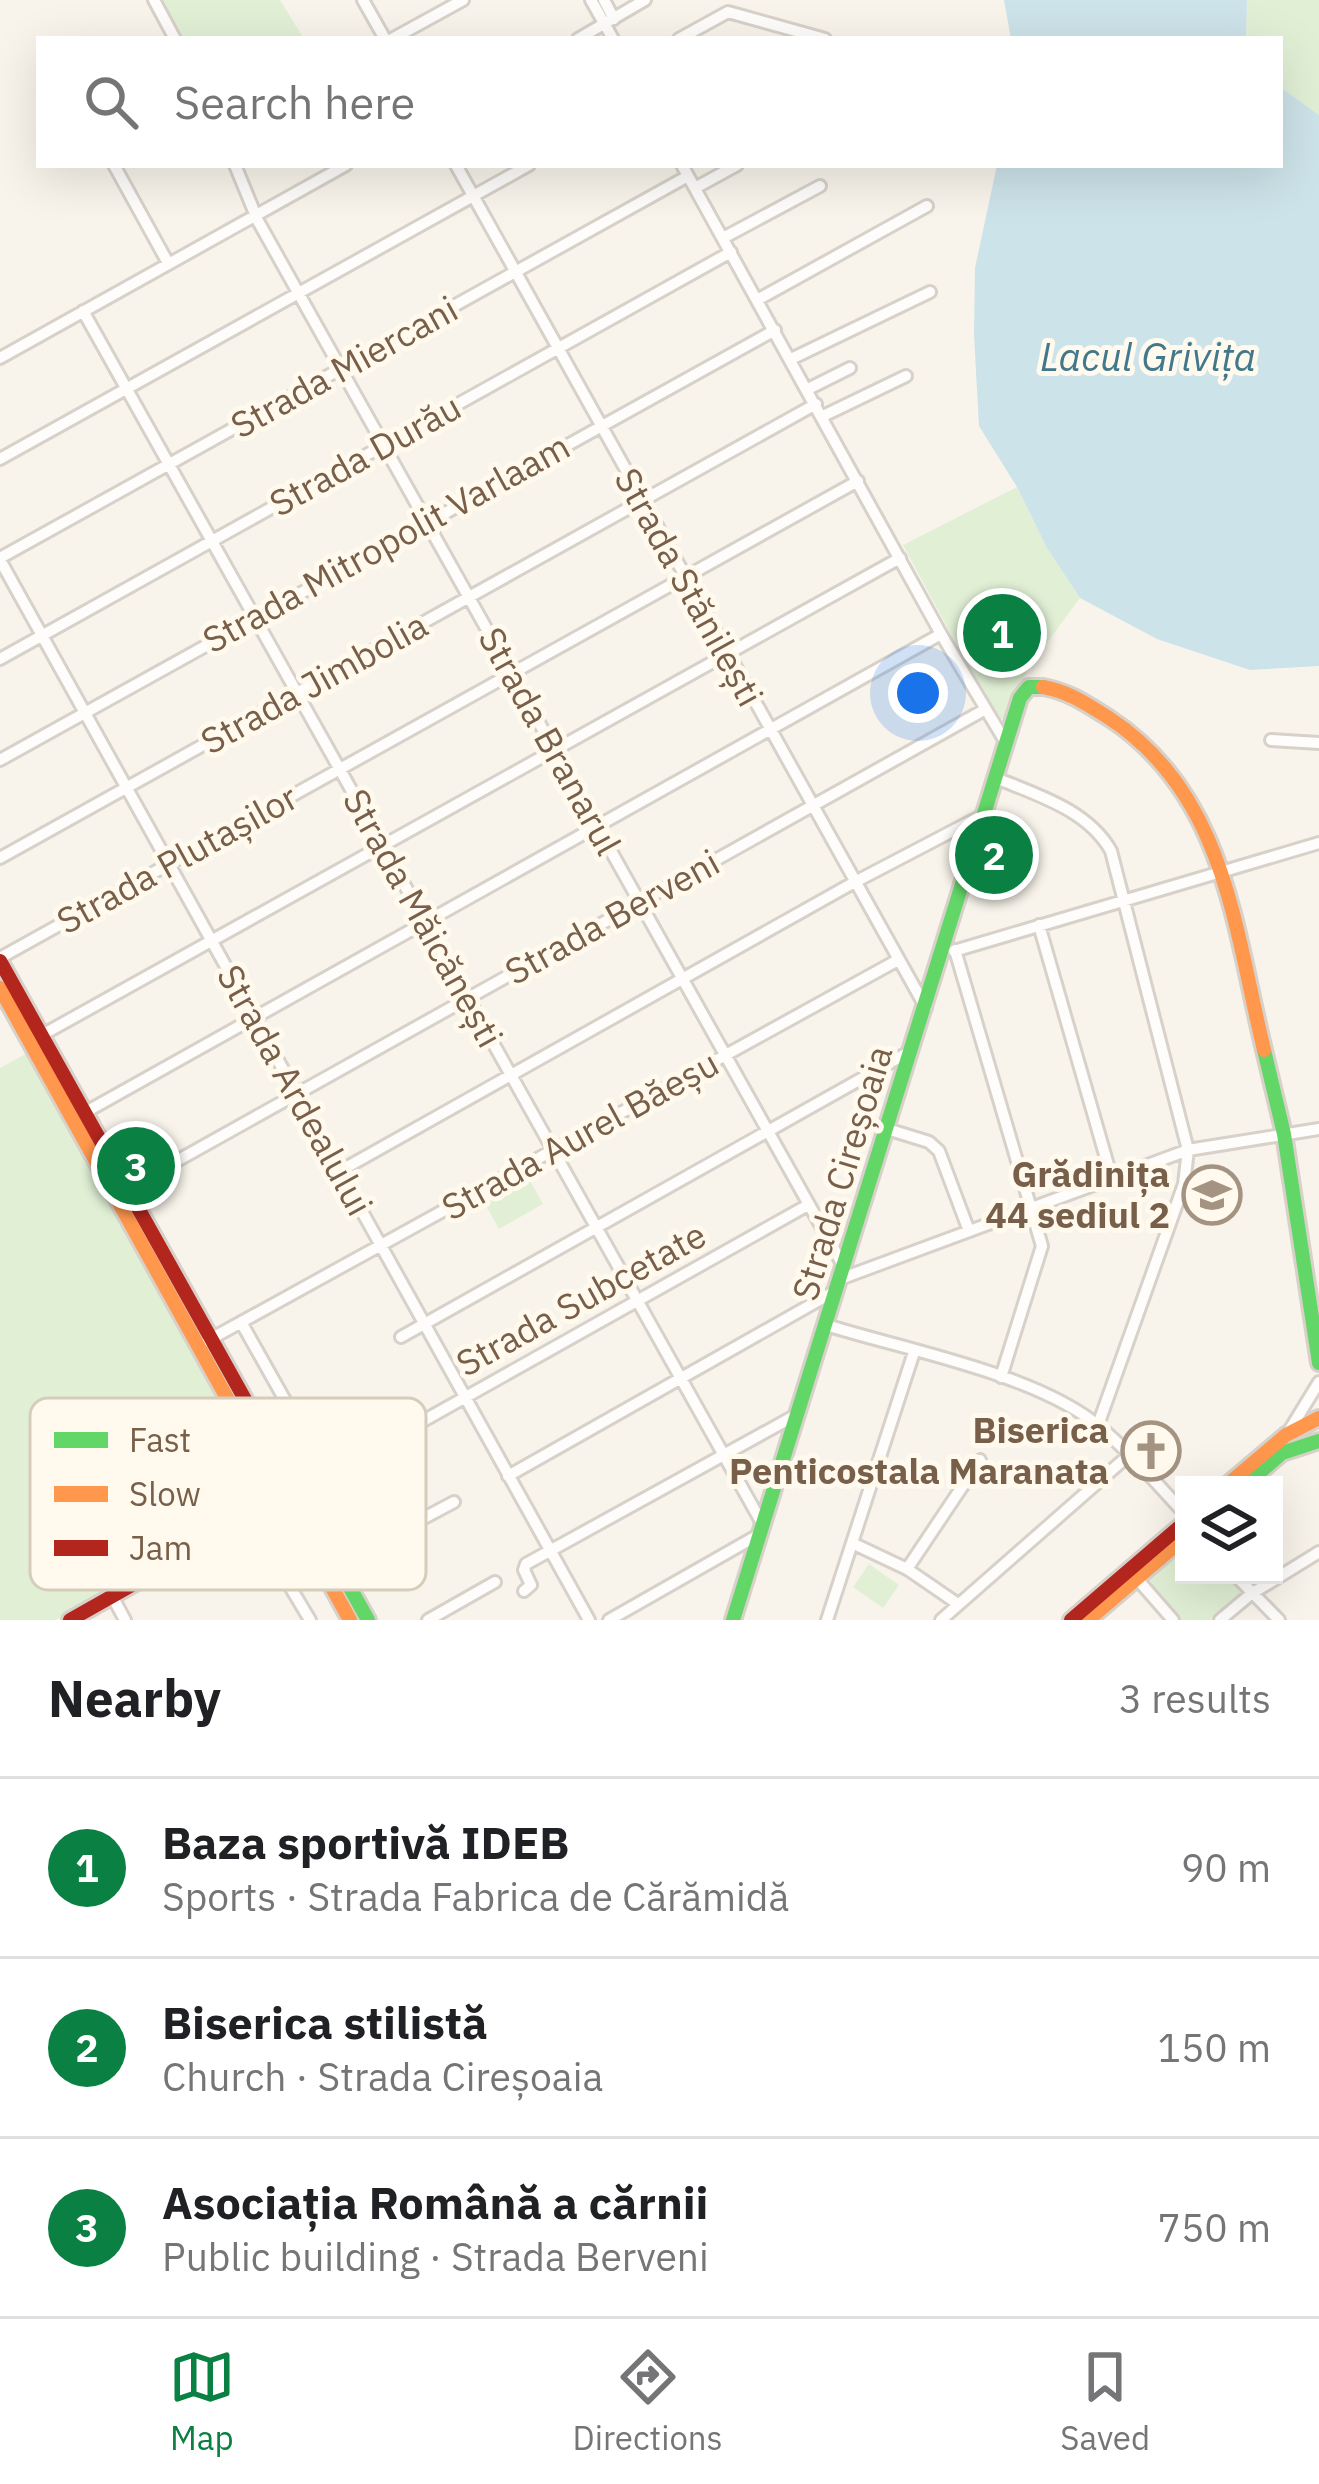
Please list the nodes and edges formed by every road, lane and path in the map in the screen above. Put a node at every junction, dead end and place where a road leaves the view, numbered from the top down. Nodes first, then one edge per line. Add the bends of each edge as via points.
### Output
1 (154, 0) edge
2 (363, 0) edge
3 (463, 0) edge
4 (591, 0) edge
5 (604, 0) edge
6 (645, 0) edge
7 (609, 21) junction
8 (173, 36) edge
9 (387, 36) edge
10 (395, 36) edge
11 (583, 36) edge
12 (612, 36) edge
13 (686, 36) edge
14 (814, 36) edge
15 (116, 168) edge
16 (236, 168) edge
17 (341, 168) edge
18 (458, 168) edge
19 (523, 168) edge
20 (724, 168) edge
21 (688, 176) edge
22 (820, 186) dead end
23 (473, 195) junction
24 (927, 206) dead end
25 (255, 215) junction
26 (723, 238) junction
27 (731, 252) junction
28 (168, 263) junction
29 (516, 272) junction
30 (300, 292) junction
31 (930, 292) dead end
32 (761, 298) junction
33 (83, 311) junction
34 (775, 330) junction
35 (556, 349) junction
36 (0, 358) edge
37 (791, 359) junction
38 (344, 368) junction
39 (850, 368) dead end
40 (906, 376) dead end
41 (127, 388) junction
42 (808, 389) junction
43 (819, 410) junction
44 (599, 425) junction
45 (386, 443) junction
46 (0, 459) edge
47 (169, 464) junction
48 (858, 481) junction
49 (641, 501) junction
50 (428, 520) junction
51 (211, 540) junction
52 (900, 558) junction
53 (0, 559) edge
54 (684, 578) junction
55 (471, 596) junction
56 (254, 617) junction
57 (941, 634) junction
58 (42, 635) junction
59 (727, 654) junction
60 (0, 658) edge
61 (512, 672) junction
62 (297, 692) junction
63 (984, 710) junction
64 (84, 712) junction
65 (769, 730) junction
66 (1271, 740) dead end
67 (1006, 743) junction
68 (1319, 743) edge
69 (555, 750) junction
70 (0, 760) edge
71 (340, 769) junction
72 (996, 778) junction
73 (127, 787) junction
74 (811, 807) junction
75 (985, 814) junction
76 (598, 828) junction
77 (1319, 843) edge
78 (383, 846) junction
79 (0, 858) edge
80 (169, 864) junction
81 (1222, 871) junction
82 (854, 883) junction
83 (1126, 900) junction
84 (639, 902) junction
85 (426, 922) junction
86 (1039, 925) junction
87 (212, 940) junction
88 (949, 952) junction
89 (0, 959) edge
90 (898, 960) junction
91 (682, 978) junction
92 (0, 988) edge
93 (468, 998) junction
94 (926, 1008) junction
95 (254, 1017) junction
96 (42, 1035) junction
97 (912, 1051) junction
98 (724, 1055) junction
99 (511, 1074) junction
100 (297, 1094) junction
101 (84, 1113) junction
102 (887, 1129) junction
103 (1319, 1129) edge
104 (767, 1132) junction
105 (1283, 1134) junction
106 (553, 1150) junction
107 (1188, 1150) junction
108 (340, 1171) junction
109 (1112, 1179) junction
110 (121, 1192) junction
111 (808, 1205) junction
112 (1033, 1208) junction
113 (596, 1227) junction
114 (969, 1231) junction
115 (382, 1246) junction
116 (840, 1279) junction
117 (638, 1301) junction
118 (241, 1322) junction
119 (425, 1324) junction
120 (826, 1325) junction
121 (400, 1337) dead end
122 (205, 1342) junction
123 (914, 1352) junction
124 (1319, 1364) edge
125 (1001, 1377) junction
126 (681, 1379) junction
127 (1319, 1382) edge
128 (236, 1398) edge
129 (284, 1398) edge
130 (466, 1398) junction
131 (797, 1414) junction
132 (1319, 1418) edge
133 (426, 1420) edge
134 (1098, 1425) junction
135 (1319, 1441) edge
136 (1288, 1442) junction
137 (723, 1455) junction
138 (1129, 1455) junction
139 (980, 1460) dead end
140 (508, 1476) junction
141 (1240, 1476) edge
142 (1254, 1476) edge
143 (454, 1502) dead end
144 (1175, 1504) edge
145 (426, 1517) edge
146 (762, 1529) junction
147 (1175, 1532) edge
148 (852, 1543) junction
149 (1175, 1544) edge
150 (551, 1552) junction
151 (1319, 1552) edge
152 (907, 1569) junction
153 (1133, 1574) junction
154 (495, 1582) dead end
155 (1243, 1584) edge
156 (123, 1590) edge
157 (292, 1590) edge
158 (336, 1590) edge
159 (349, 1590) edge
160 (524, 1591) dead end
161 (1251, 1594) junction
162 (112, 1596) junction
163 (958, 1604) junction
164 (738, 1618) edge
165 (70, 1620) edge
166 (125, 1620) edge
167 (310, 1620) edge
168 (350, 1620) edge
169 (368, 1620) edge
170 (428, 1620) edge
171 (589, 1620) edge
172 (609, 1620) edge
173 (827, 1620) edge
174 (941, 1620) edge
175 (1071, 1620) edge
176 (1088, 1620) edge
177 (1173, 1620) edge
178 (1220, 1620) edge
179 (1279, 1620) edge

1 - 8 street
2 - 9 street
3 - 10 street
4 - 7 street
5 - 7 street
6 - 7 street
7 - 11 street
7 - 12 street
13 - 14 street via 728,13
15 - 28 street
16 - 25 street, Strada Branarul
17 - 25 street
18 - 23 street, Strada Stănilești
19 - 23 street
20 - 21 street, Strada Miercani
21 - 26 street
21 - 29 street, Strada Miercani
22 - 26 street
23 - 29 street, Strada Stănilești
23 - 30 street
24 - 32 street
25 - 28 street
25 - 30 street, Strada Branarul
26 - 27 street
27 - 32 street
27 - 35 street, Strada Durău
28 - 33 street
29 - 35 street, Strada Stănilești
29 - 38 street, Strada Miercani
30 - 38 street, Strada Branarul
30 - 41 street
31 - 37 street
32 - 34 street
33 - 36 street
33 - 41 street, Strada Măicănești
34 - 37 street
34 - 44 street, Strada Mitropolit Varlaam
35 - 44 street, Strada Stănilești
35 - 45 street, Strada Durău
37 - 42 street
38 - 45 street, Strada Branarul
38 - 47 street, Strada Miercani
39 - 42 street
40 - 43 street, Strada Jimbolia
41 - 46 street
41 - 47 street, Strada Măicănești
42 - 43 street
43 - 48 street
43 - 49 street, Strada Jimbolia
44 - 49 street, Strada Stănilești
44 - 50 street, Strada Mitropolit Varlaam
45 - 50 street, Strada Branarul
45 - 51 street, Strada Durău
47 - 51 street, Strada Măicănești
47 - 53 street, Strada Miercani
48 - 52 street
48 - 54 street, Strada Plutașilor
49 - 54 street, Strada Stănilești
49 - 55 street, Strada Jimbolia
50 - 55 street, Strada Branarul
50 - 56 street, Strada Mitropolit Varlaam
51 - 56 street, Strada Măicănești
51 - 58 street, Strada Durău
52 - 57 street
52 - 59 street
53 - 58 street, Strada Ardealului
54 - 59 street, Strada Stănilești
54 - 61 street, Strada Plutașilor
55 - 61 street, Strada Branarul
55 - 62 street, Strada Jimbolia
56 - 62 street, Strada Măicănești
56 - 64 street, Strada Mitropolit Varlaam
57 - 63 street
57 - 65 street
58 - 60 street, Strada Durău
58 - 64 street, Strada Ardealului
59 - 65 street, Strada Stănilești
59 - 69 street
61 - 69 street, Strada Branarul
61 - 71 street, Strada Plutașilor
62 - 71 street, Strada Măicănești
62 - 73 street, Strada Jimbolia
63 - 67 street
63 - 74 street, Strada Berveni
64 - 70 street, Strada Mitropolit Varlaam
64 - 73 street, Strada Ardealului
65 - 74 street, Strada Stănilești
65 - 76 street
66 - 68 street
67 - 72 street, Strada Cireșoaia
67 - 81 street, Strada Cireșoaia via 1028,687 1082,701 1174,772
69 - 76 street, Strada Branarul
69 - 78 street
71 - 78 street, Strada Măicănești
71 - 80 street, Strada Plutașilor
72 - 75 street, Strada Cireșoaia
72 - 83 street via 1099,833
73 - 79 street, Strada Jimbolia
73 - 80 street, Strada Ardealului
74 - 82 street, Strada Stănilești
74 - 84 street, Strada Berveni
75 - 82 street
75 - 88 street, Strada Cireșoaia
76 - 84 street, Strada Branarul
76 - 85 street
77 - 81 street
78 - 85 street, Strada Măicănești
78 - 87 street
80 - 87 street, Strada Ardealului
80 - 89 street, Strada Plutașilor
81 - 83 street
81 - 105 street
82 - 90 street, Strada Stănilești
82 - 91 street
83 - 86 street
83 - 107 street
84 - 91 street, Strada Branarul
84 - 93 street, Strada Berveni
85 - 93 street, Strada Măicănești
85 - 95 street
86 - 88 street
86 - 109 street
87 - 95 street, Strada Ardealului
87 - 96 street
88 - 94 street, Strada Cireșoaia
88 - 112 street
89 - 96 street
90 - 94 street, Strada Stănilești
90 - 98 street, Strada Aurel Băeșu
91 - 98 street, Strada Branarul
91 - 99 street
92 - 110 street
93 - 99 street, Strada Măicănești
93 - 100 street, Strada Berveni
94 - 97 street, Strada Cireșoaia
95 - 100 street, Strada Ardealului
95 - 101 street
96 - 101 street
97 - 102 street, Strada Cireșoaia
97 - 104 street
98 - 104 street, Strada Branarul
98 - 106 street, Strada Aurel Băeșu
99 - 106 street, Strada Măicănești
99 - 108 street
100 - 108 street, Strada Ardealului
100 - 110 street, Strada Berveni
101 - 110 street
102 - 114 street via 939,1150
102 - 116 street, Strada Cireșoaia
103 - 105 street
104 - 111 street, Strada Branarul
104 - 113 street
105 - 107 street
105 - 124 street
106 - 113 street, Strada Măicănești
106 - 115 street, Strada Aurel Băeșu
107 - 109 street
107 - 134 street via 1184,1184
108 - 115 street, Strada Ardealului
109 - 112 street
110 - 122 street
111 - 116 street, Strada Branarul
111 - 117 street, Strada Subcetate
112 - 114 street
112 - 125 street via 1041,1256
113 - 117 street, Strada Măicănești
113 - 119 street
114 - 116 street
115 - 118 street, Strada Aurel Băeșu
115 - 119 street, Strada Ardealului
116 - 120 street, Strada Cireșoaia
116 - 126 street
117 - 126 street, Strada Măicănești
117 - 130 street, Strada Subcetate
118 - 122 street, Strada Aurel Băeșu
118 - 129 street
119 - 121 street
119 - 130 street, Strada Ardealului
120 - 123 street
120 - 131 street, Strada Cireșoaia
122 - 128 street
123 - 125 street
123 - 148 street
125 - 134 street
126 - 137 street, Strada Măicănești
126 - 140 street
127 - 136 street
130 - 133 street, Strada Subcetate
130 - 140 street, Strada Ardealului
131 - 137 street
131 - 146 street, Strada Cireșoaia
132 - 136 street
134 - 138 street
135 - 136 street
136 - 141 street
136 - 142 street
137 - 146 street, Strada Măicănești
137 - 150 street
138 - 144 street
138 - 163 street
139 - 152 street
140 - 150 street, Strada Ardealului
143 - 145 street
146 - 164 street, Strada Cireșoaia
146 - 172 street
147 - 153 street
148 - 152 street
148 - 173 street
149 - 153 street
150 - 160 street via 524,1567 531,1585
150 - 171 street, Strada Ardealului
151 - 161 street
152 - 163 street
153 - 175 street
153 - 176 street
153 - 177 street
154 - 170 street
155 - 161 street
156 - 162 street, Strada Subcetate
157 - 167 street
158 - 168 street
159 - 169 street
161 - 178 street
161 - 179 street
162 - 165 street, Strada Subcetate
162 - 166 street
163 - 174 street

